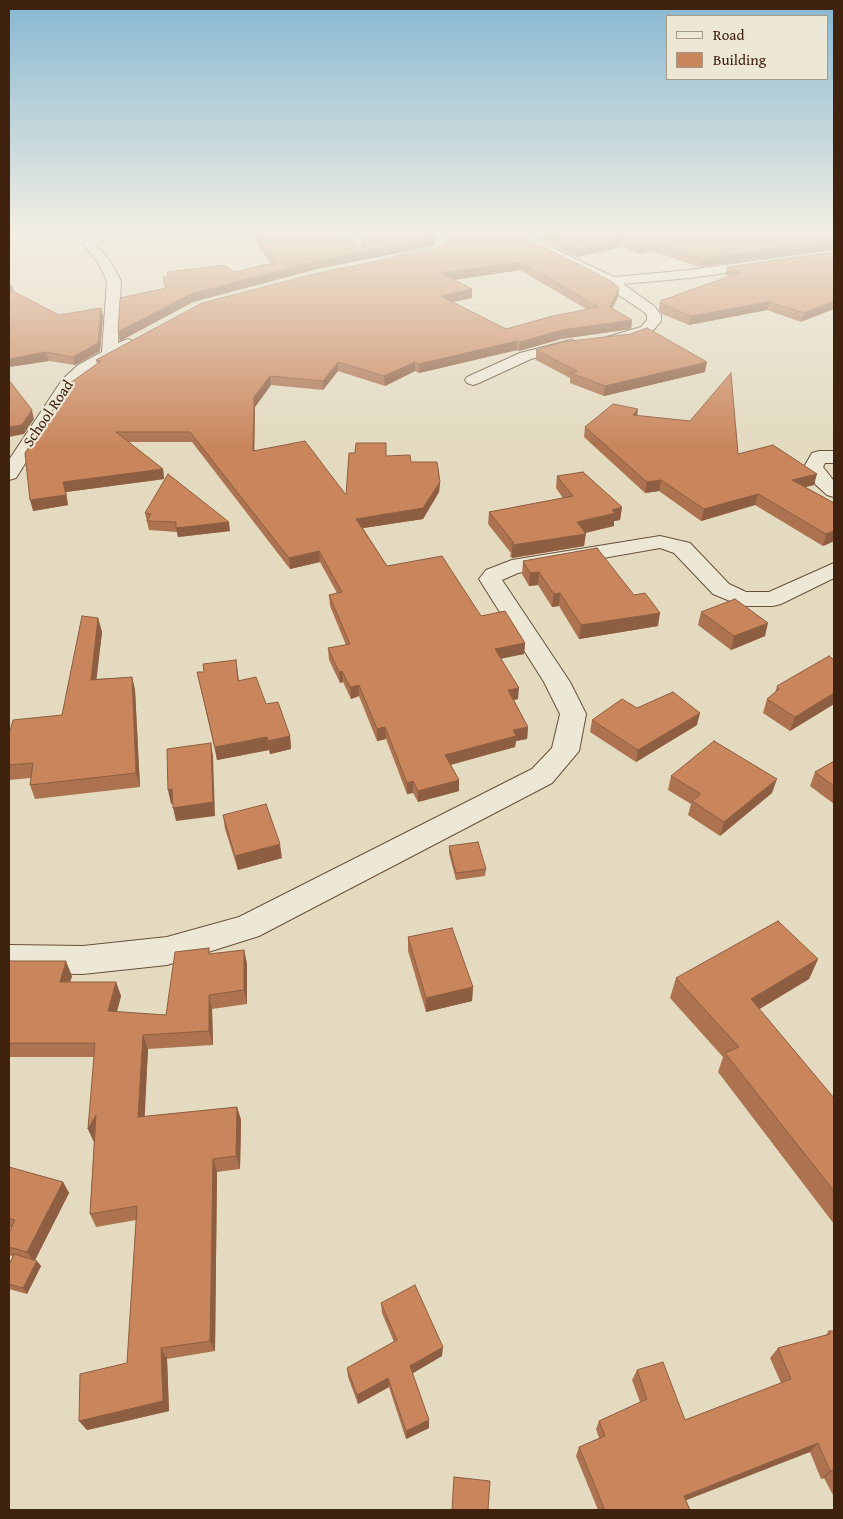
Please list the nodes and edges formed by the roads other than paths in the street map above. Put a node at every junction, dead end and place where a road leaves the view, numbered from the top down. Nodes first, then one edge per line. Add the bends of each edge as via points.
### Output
1 (113, 303) edge
2 (640, 303) edge
3 (142, 337) edge
4 (601, 342) edge
5 (585, 343) edge
6 (110, 354) junction
7 (473, 380) dead end
8 (834, 457) edge
9 (9, 474) edge
10 (834, 490) edge
11 (834, 570) edge
12 (9, 959) edge

1 - 6 street
2 - 4 street via 654,315 654,321 646,330
3 - 6 street, School Road
5 - 7 street via 526,356
6 - 9 street, School Road via 84,368 68,383
8 - 10 street via 819,457 812,467
11 - 12 street via 773,599 742,598 721,589 682,548 660,542 512,567 500,572 490,579 557,682 573,714 565,751 542,776 248,927 167,951 83,960

